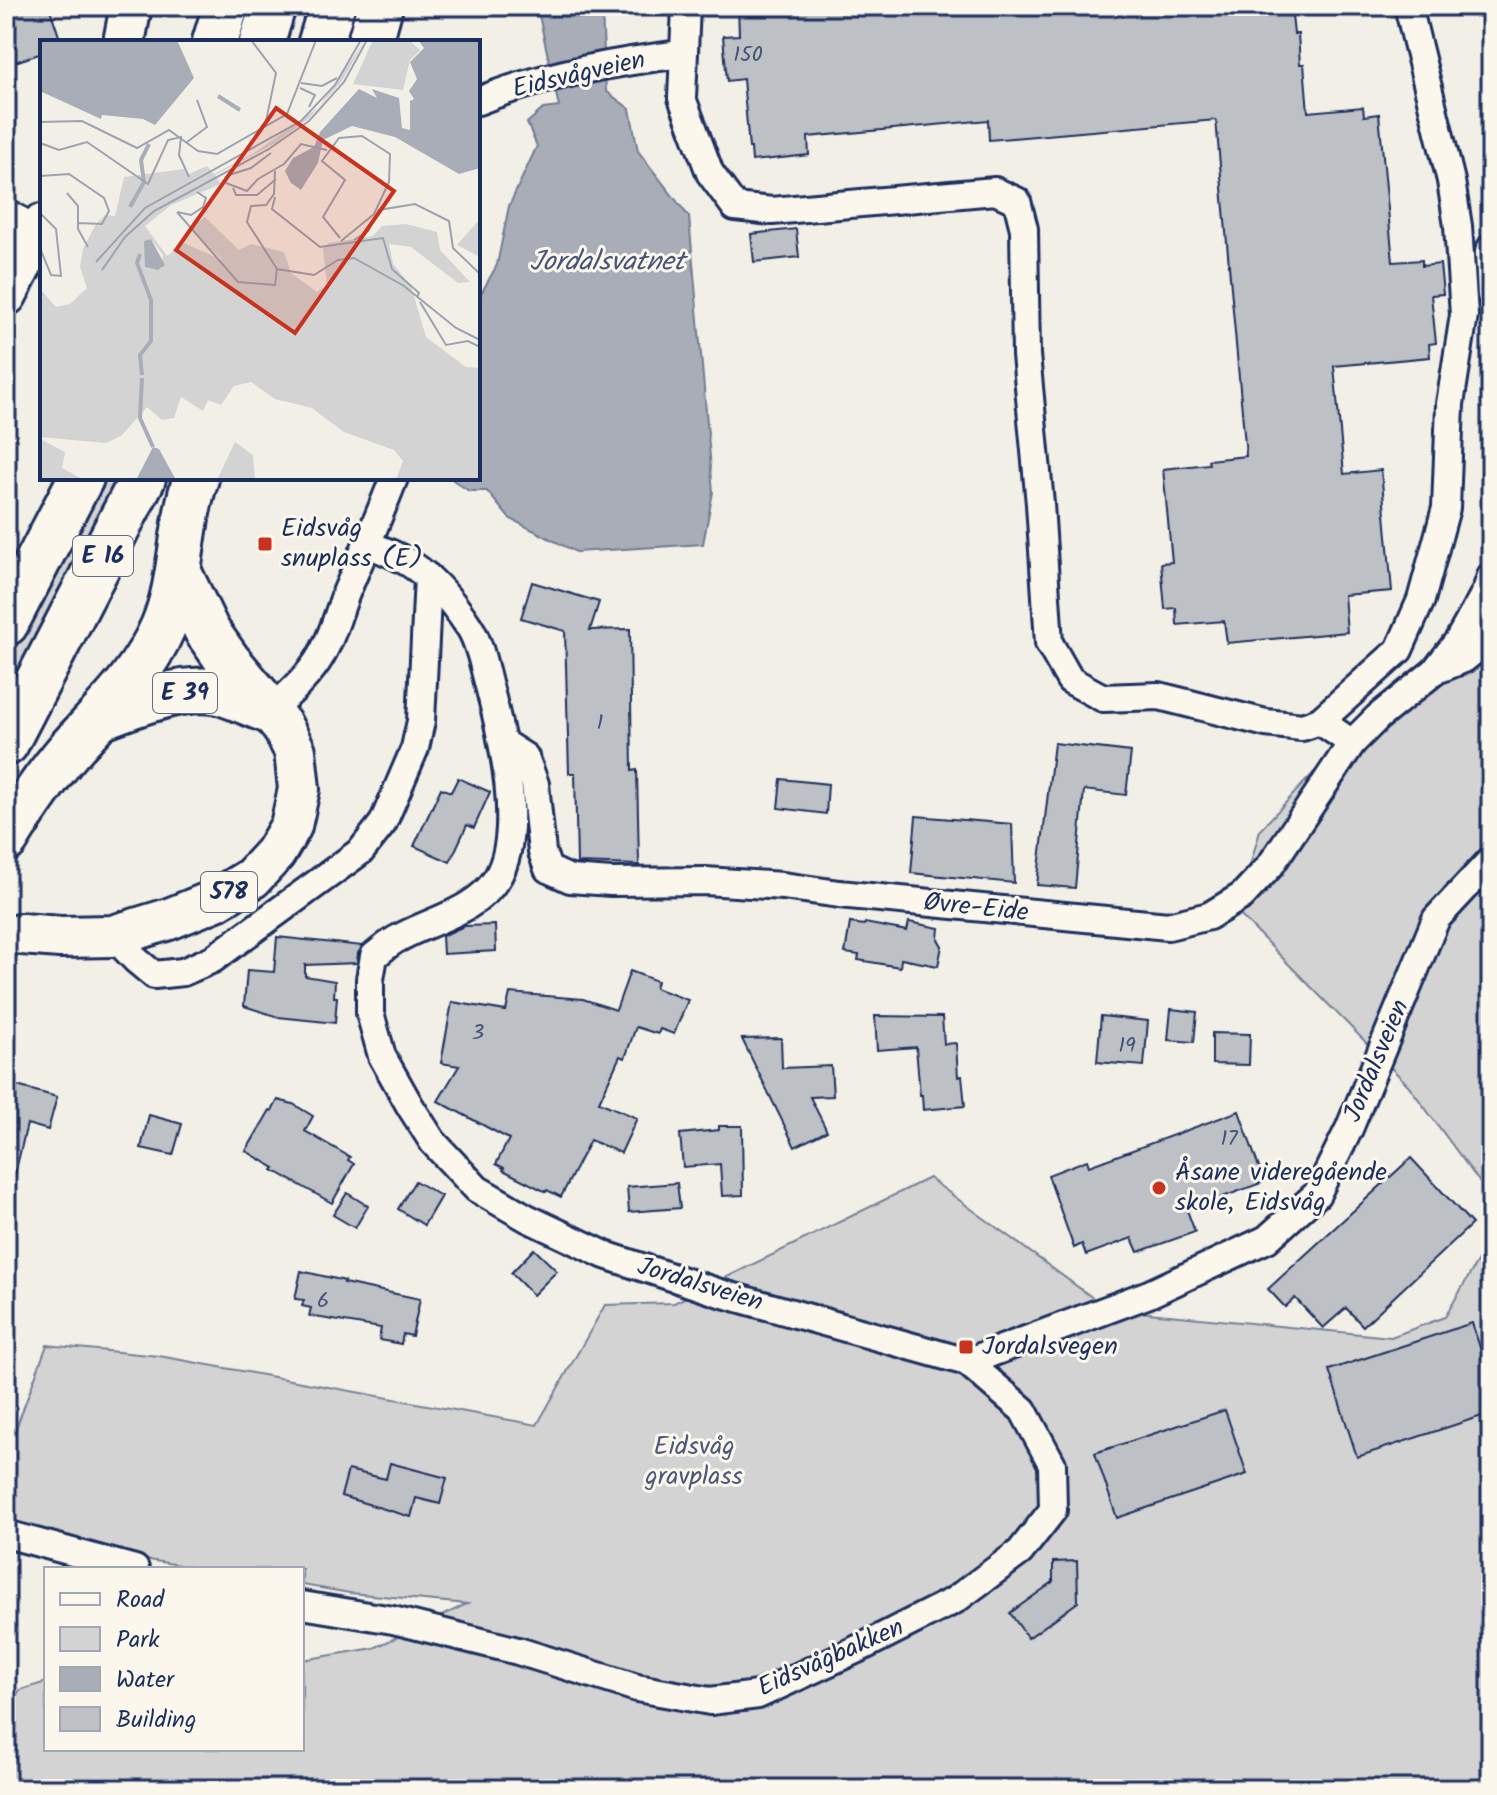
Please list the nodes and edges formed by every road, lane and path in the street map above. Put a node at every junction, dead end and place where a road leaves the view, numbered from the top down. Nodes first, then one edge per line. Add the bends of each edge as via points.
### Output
1 (131, 6) edge
2 (226, 6) edge
3 (273, 6) edge
4 (332, 6) edge
5 (380, 6) edge
6 (686, 6) edge
7 (1408, 6) edge
8 (124, 40) edge
9 (216, 40) edge
10 (263, 40) edge
11 (322, 40) edge
12 (371, 40) edge
13 (682, 54) junction
14 (480, 100) edge
15 (29, 223) edge
16 (1491, 248) edge
17 (6, 295) edge
18 (1491, 295) edge
19 (50, 480) edge
20 (80, 480) edge
21 (142, 480) edge
22 (195, 480) edge
23 (393, 480) edge
24 (368, 544) junction
25 (6, 563) edge
26 (179, 573) junction
27 (1491, 576) edge
28 (428, 577) junction
29 (6, 623) edge
30 (1491, 637) edge
31 (1435, 671) junction
32 (270, 711) junction
33 (100, 717) junction
34 (1320, 721) junction
35 (6, 743) edge
36 (503, 743) junction
37 (1352, 743) junction
38 (6, 839) edge
39 (1491, 860) edge
40 (22, 934) dead end
41 (113, 936) junction
42 (967, 1362) junction
43 (6, 1534) edge
44 (128, 1567) edge
45 (304, 1605) edge

1 - 8 main road
2 - 9 highway
3 - 10 highway
4 - 11 highway
5 - 12 highway
6 - 13 street
7 - 34 street via 1458,226 1464,315 1450,404 1446,508 1421,600 1399,650
13 - 14 street, Eidsvågveien via 622,61
13 - 34 street via 682,98 710,173 735,207 772,211 995,191 1017,201 1024,229 1026,355 1049,643 1070,680 1103,698 1159,696 1266,723 1302,727
15 - 17 main road
16 - 18 street
19 - 25 highway
20 - 29 highway, E 16
21 - 35 highway, E 16
22 - 26 highway via 185,516
23 - 24 street
24 - 28 street, Jordalsveien
24 - 32 street via 328,644 298,685
26 - 32 highway, E 39 via 207,631
26 - 33 highway via 150,653
27 - 31 street, Øvre-Eide via 1458,641
28 - 36 street, Jordalsveien via 472,631
28 - 41 street via 415,748 383,823 361,851 213,959 183,972 154,975
30 - 31 street, Øvre-Eide via 1464,659
31 - 37 street, Øvre-Eide
32 - 33 highway, E 39 via 220,692 198,692 165,695
32 - 41 main road, 578 via 295,751 299,789 291,826 275,853 252,878 216,900
33 - 38 highway, E 39 via 51,772
34 - 37 street
36 - 37 street, Øvre-Eide via 525,757 535,784 548,869 570,879 783,886 1168,926 1209,916 1242,896 1270,866
36 - 42 street, Jordalsveien via 510,835 496,880 472,904 396,939 374,956 370,1013 382,1056 433,1142 477,1189 605,1255
39 - 42 street, Jordalsveien via 1436,919 1317,1194 1267,1239 1149,1294
40 - 41 main road, 578
42 - 45 street, Eidsvågbakken via 1023,1410 1052,1464 1053,1510 1020,1552 955,1600 758,1695 710,1701 637,1688 407,1623
43 - 44 street

